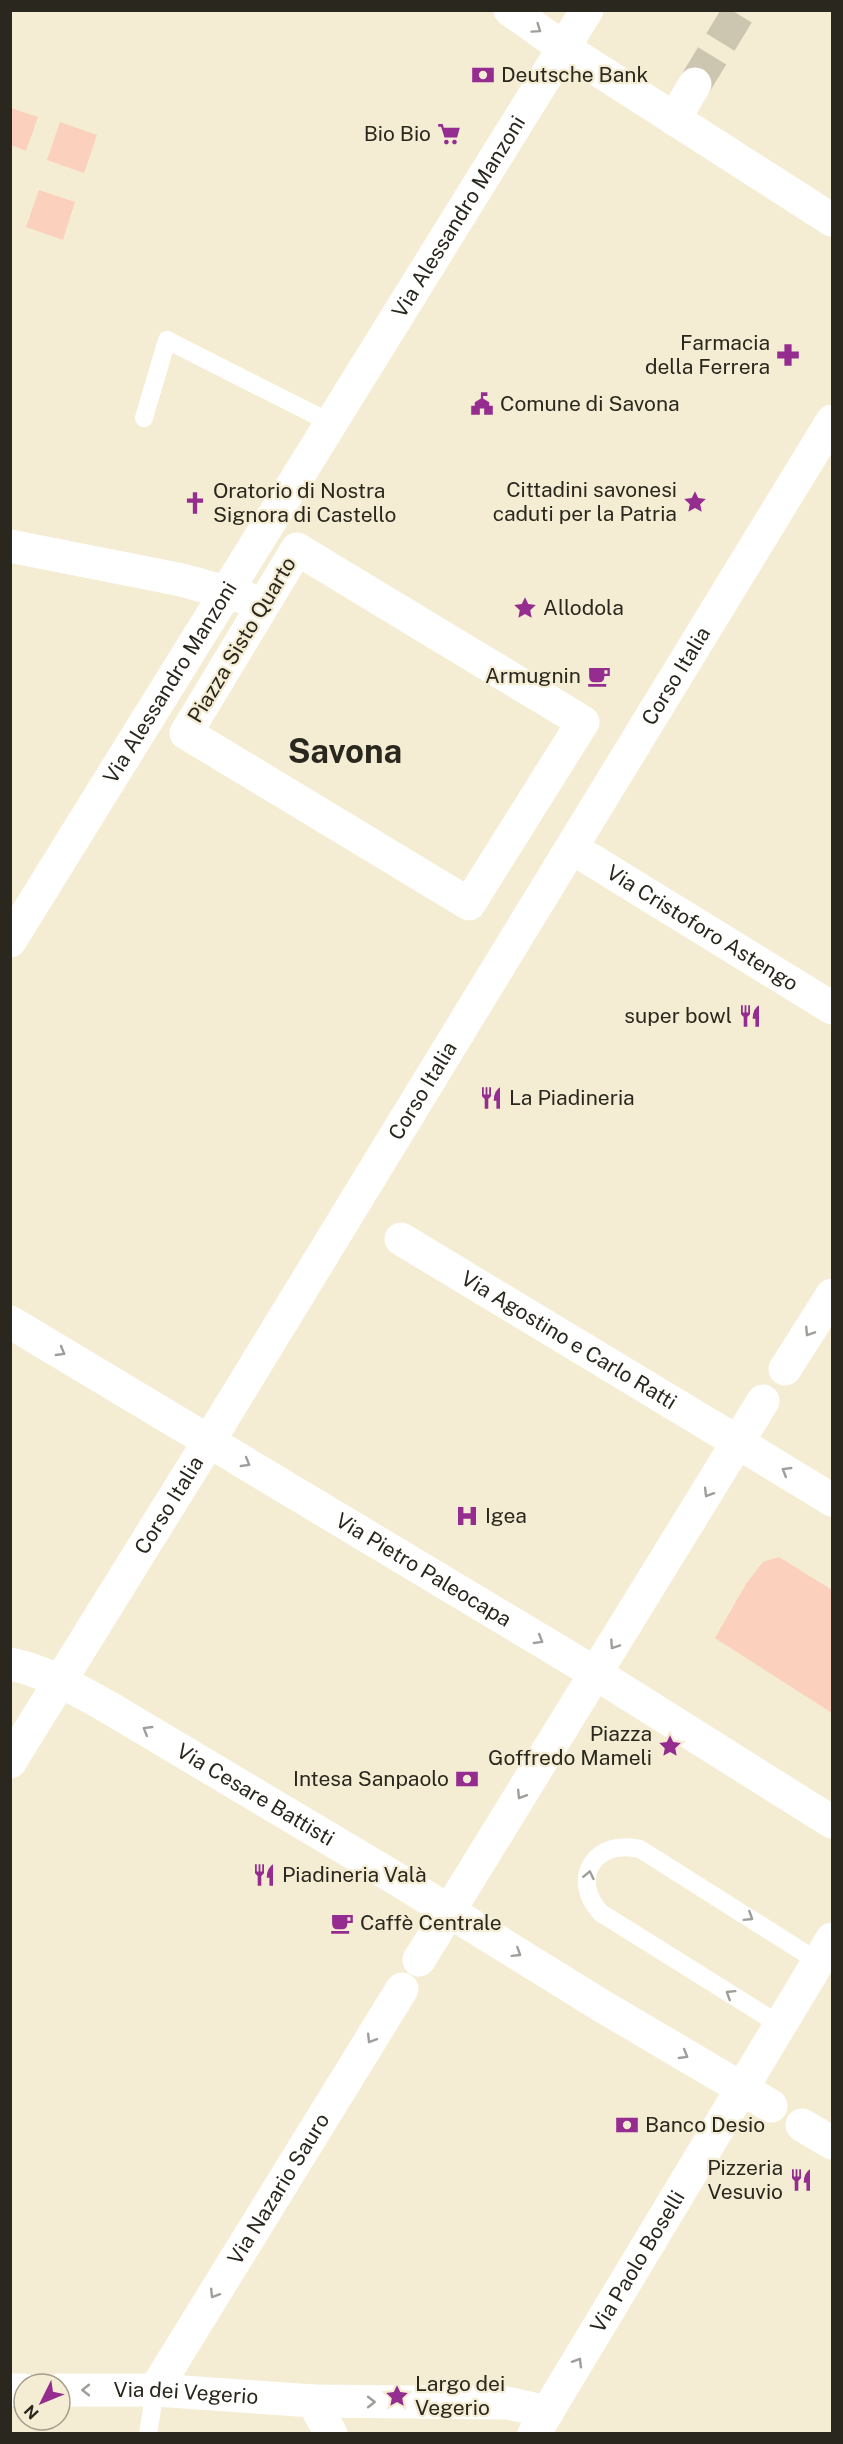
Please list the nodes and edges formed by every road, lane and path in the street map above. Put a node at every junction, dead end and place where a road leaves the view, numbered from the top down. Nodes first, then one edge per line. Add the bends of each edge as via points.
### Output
1 (510, 10) edge
2 (587, 10) edge
3 (564, 48) junction
4 (695, 84) tunnel mouth
5 (674, 119) junction
6 (832, 220) edge
7 (144, 418) dead end
8 (832, 421) edge
9 (331, 423) junction
10 (10, 546) edge
11 (225, 592) junction
12 (264, 603) junction
13 (572, 848) junction
14 (10, 941) edge
15 (832, 1008) edge
16 (401, 1239) dead end
17 (832, 1295) edge
18 (10, 1322) edge
19 (785, 1369) dead end
20 (764, 1401) dead end
21 (209, 1441) junction
22 (739, 1443) junction
23 (832, 1500) edge
24 (10, 1664) edge
25 (595, 1673) junction
26 (61, 1682) junction
27 (10, 1762) edge
28 (832, 1822) edge
29 (449, 1912) junction
30 (826, 1950) edge
31 (419, 1960) dead end
32 (402, 1989) dead end
33 (780, 2025) junction
34 (741, 2088) junction
35 (771, 2106) dead end
36 (802, 2125) dead end
37 (832, 2144) edge
38 (72, 2390) edge
39 (155, 2390) junction
40 (313, 2401) junction
41 (541, 2422) edge
42 (148, 2433) edge
43 (331, 2433) edge

1 -> 3 street
2 - 3 street, Via Alessandro Manzoni
3 - 5 street
3 - 9 street, Via Alessandro Manzoni
4 - 5 street
5 - 6 street
7 - 9 lane via 167,340
8 - 13 street, Corso Italia
9 - 11 street, Via Alessandro Manzoni
10 - 11 street
11 - 12 street
11 - 14 street, Via Alessandro Manzoni
12 - 12 street, Piazza Sisto Quarto via 186,733 469,904 583,722 297,549
13 - 15 street, Via Cristoforo Astengo
13 - 21 street, Corso Italia
16 - 22 street, Via Agostino e Carlo Ratti
17 -> 19 street
18 -> 21 street, Via Pietro Paleocapa
20 - 22 street
21 -> 25 street, Via Pietro Paleocapa
21 - 26 street, Corso Italia
23 -> 22 street
22 -> 25 street
24 - 26 street, Via Cesare Battisti
25 - 28 street, Via Pietro Paleocapa
25 -> 29 street
26 - 27 street, Corso Italia
29 -> 26 street, Via Cesare Battisti
29 - 31 street
29 -> 34 street
30 - 33 street
33 -> 30 lane via 602,1913 588,1892 590,1868 607,1850 625,1845 640,1849
32 -> 39 street, Via Nazario Sauro
33 - 34 street
34 - 35 street
41 -> 34 street, Via Paolo Boselli
36 - 37 street
39 -> 38 street, Via dei Vegerio
39 - 40 street, Via dei Vegerio
39 - 42 lane
40 -> 41 street, Via dei Vegerio via 507,2403
40 - 43 street

